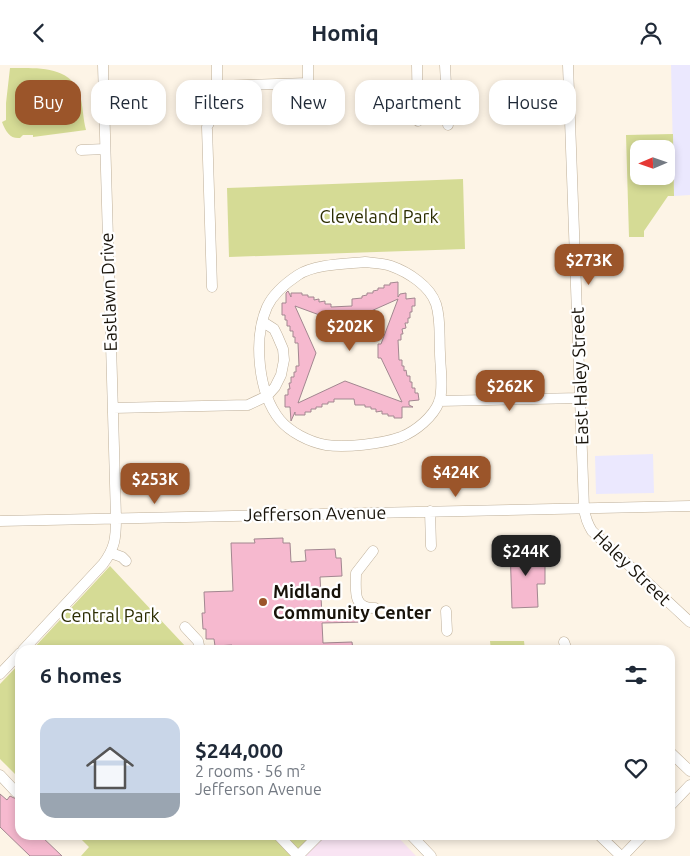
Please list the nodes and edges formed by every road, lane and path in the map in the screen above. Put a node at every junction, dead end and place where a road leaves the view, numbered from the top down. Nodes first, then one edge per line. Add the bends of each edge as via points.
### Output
1 (102, 65) edge
2 (217, 65) edge
3 (308, 65) edge
4 (416, 65) edge
5 (445, 65) edge
6 (568, 65) edge
7 (218, 80) edge
8 (417, 80) edge
9 (446, 80) edge
10 (262, 85) edge
11 (208, 125) edge
12 (105, 149) junction
13 (81, 150) dead end
14 (212, 287) dead end
15 (263, 322) junction
16 (268, 397) junction
17 (581, 398) junction
18 (439, 401) junction
19 (113, 408) junction
20 (690, 506) edge
21 (584, 508) junction
22 (430, 511) junction
23 (116, 518) junction
24 (0, 521) edge
25 (431, 546) dead end
26 (373, 551) dead end
27 (111, 553) junction
28 (126, 561) dead end
29 (375, 608) dead end
30 (446, 611) dead end
31 (690, 623) edge
32 (185, 627) dead end
33 (447, 631) dead end
34 (28, 645) edge
35 (199, 645) edge
36 (15, 658) edge
37 (0, 674) edge
38 (675, 756) edge
39 (690, 771) edge
40 (0, 775) edge
41 (690, 785) edge
42 (15, 791) edge
43 (675, 801) edge
44 (283, 840) edge
45 (314, 840) edge
46 (416, 840) edge
47 (604, 840) edge
48 (638, 840) edge
49 (298, 856) edge
50 (431, 856) edge
51 (622, 856) edge

1 - 12 street, Eastlawn Drive
2 - 7 street
3 - 10 street via 308,83
4 - 8 street
5 - 9 street
6 - 17 street, East Haley Street
11 - 14 street
12 - 13 street
12 - 19 street, Eastlawn Drive
15 - 16 street via 259,366
15 - 16 street via 274,329 284,360 281,375
15 - 18 street via 276,294 300,273 365,262 390,265 416,279 430,292 436,304
16 - 18 street via 280,420 293,431 325,445 377,442 400,437 429,418
16 - 19 street via 248,405
17 - 18 street
17 - 21 street, East Haley Street
19 - 23 street, Eastlawn Drive
20 - 21 street, Jefferson Avenue
21 - 22 street, Jefferson Avenue
21 - 31 street, Haley Street via 592,531
22 - 23 street, Jefferson Avenue
22 - 25 street
23 - 24 street, Jefferson Avenue
23 - 27 street, Eastlawn Drive via 116,540
26 - 29 street via 356,573 356,596 363,607
27 - 28 street
27 - 34 street
30 - 33 street
32 - 35 street
36 - 37 street
38 - 39 street
40 - 42 street
41 - 43 street
44 - 49 street
45 - 49 street
46 - 50 street
47 - 51 street
48 - 51 street

